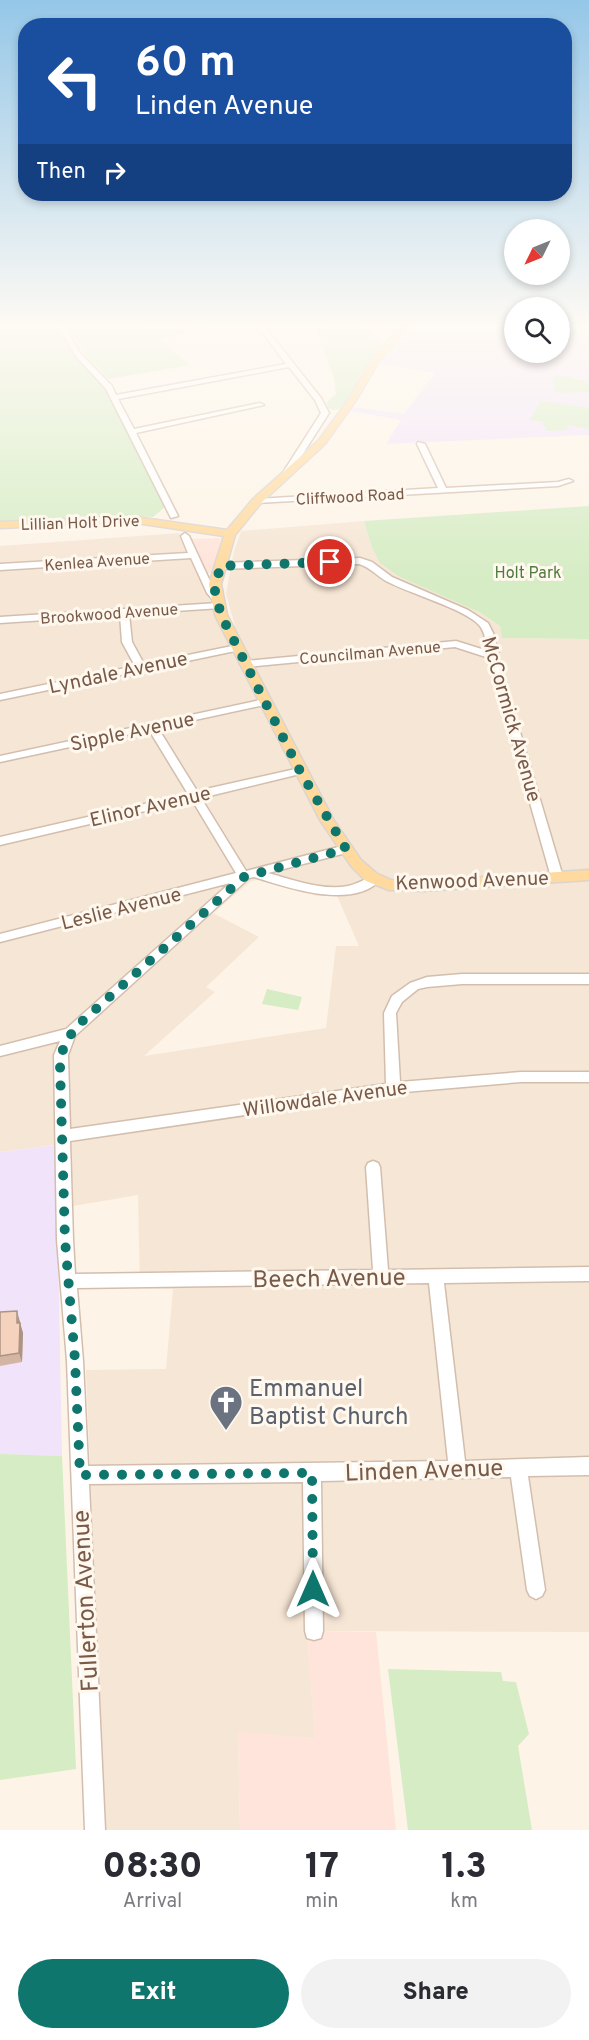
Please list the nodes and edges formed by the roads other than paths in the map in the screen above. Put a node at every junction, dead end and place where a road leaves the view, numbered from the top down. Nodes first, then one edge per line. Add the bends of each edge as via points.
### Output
1 (121, 411) edge
2 (229, 411) edge
3 (325, 411) edge
4 (344, 411) edge
5 (324, 416) junction
6 (340, 418) junction
7 (131, 432) junction
8 (421, 444) dead end
9 (284, 477) junction
10 (569, 481) dead end
11 (443, 490) junction
12 (257, 501) junction
13 (174, 516) dead end
14 (0, 525) edge
15 (230, 534) junction
16 (185, 536) dead end
17 (194, 555) junction
18 (220, 566) junction
19 (0, 567) edge
20 (217, 602) junction
21 (124, 612) junction
22 (0, 620) edge
23 (237, 648) junction
24 (494, 656) junction
25 (245, 664) junction
26 (141, 668) junction
27 (0, 697) edge
28 (265, 702) junction
29 (152, 726) junction
30 (0, 759) edge
31 (300, 771) junction
32 (194, 795) junction
33 (0, 841) edge
34 (346, 849) junction
35 (251, 875) junction
36 (589, 875) edge
37 (557, 877) junction
38 (375, 879) junction
39 (0, 938) edge
40 (589, 980) edge
41 (70, 1033) junction
42 (0, 1051) edge
43 (589, 1077) edge
44 (393, 1088) junction
45 (62, 1136) junction
46 (373, 1167) dead end
47 (589, 1274) edge
48 (381, 1277) junction
49 (436, 1277) junction
50 (69, 1281) junction
51 (589, 1466) edge
52 (518, 1467) junction
53 (457, 1469) junction
54 (312, 1473) junction
55 (80, 1475) junction
56 (536, 1590) dead end
57 (314, 1631) dead end
58 (95, 1830) edge

1 - 7 street
2 - 7 street
3 - 5 street
4 - 6 main road, Kenwood Avenue
5 - 6 street
5 - 9 street
6 - 9 main road, Kenwood Avenue via 312,453
7 - 13 street
8 - 11 street
9 - 12 main road, Kenwood Avenue
10 - 11 street, Cliffwood Road
11 - 12 street, Cliffwood Road
12 - 15 main road, Kenwood Avenue
14 - 15 main road, Lillian Holt Drive via 129,519
15 - 18 main road, Kenwood Avenue
16 - 17 street
17 - 19 street, Kenlea Avenue
17 - 20 street
18 - 20 main road, Kenwood Avenue via 215,584
18 - 24 street, McCormick Avenue via 364,561 389,579 480,620
20 - 21 street, Brookwood Avenue
20 - 23 main road, Kenwood Avenue
21 - 22 street, Brookwood Avenue
21 - 26 street via 127,642
23 - 25 main road, Kenwood Avenue
23 - 26 street, Lyndale Avenue
24 - 25 street, Councilman Avenue via 456,644
24 - 37 street, McCormick Avenue
25 - 28 main road, Kenwood Avenue
26 - 27 street, Lyndale Avenue
28 - 29 street, Sipple Avenue
28 - 31 main road, Kenwood Avenue
29 - 30 street, Sipple Avenue
29 - 32 street
31 - 32 street, Elinor Avenue
31 - 34 main road, Kenwood Avenue
32 - 33 street, Elinor Avenue
32 - 35 street
34 - 35 street, Leslie Avenue
34 - 38 main road, Kenwood Avenue via 359,867
35 - 38 street via 318,891 362,887
35 - 39 street, Leslie Avenue
35 - 41 street
36 - 37 main road, Kenwood Avenue
37 - 38 main road, Kenwood Avenue via 423,886 389,885
40 - 44 street via 482,979 414,986 397,999 390,1013
41 - 42 street
41 - 45 street, Fullerton Avenue via 61,1055
43 - 44 street, Willowdale Avenue via 521,1077
44 - 45 street, Willowdale Avenue
45 - 50 street, Fullerton Avenue
46 - 48 street
47 - 49 street, Beech Avenue
48 - 49 street, Beech Avenue
48 - 50 street, Beech Avenue
49 - 53 street
50 - 55 street, Fullerton Avenue
51 - 52 street, Linden Avenue
52 - 53 street, Linden Avenue
52 - 56 street
53 - 54 street, Linden Avenue
54 - 55 street, Linden Avenue
54 - 57 street
55 - 58 street, Fullerton Avenue

